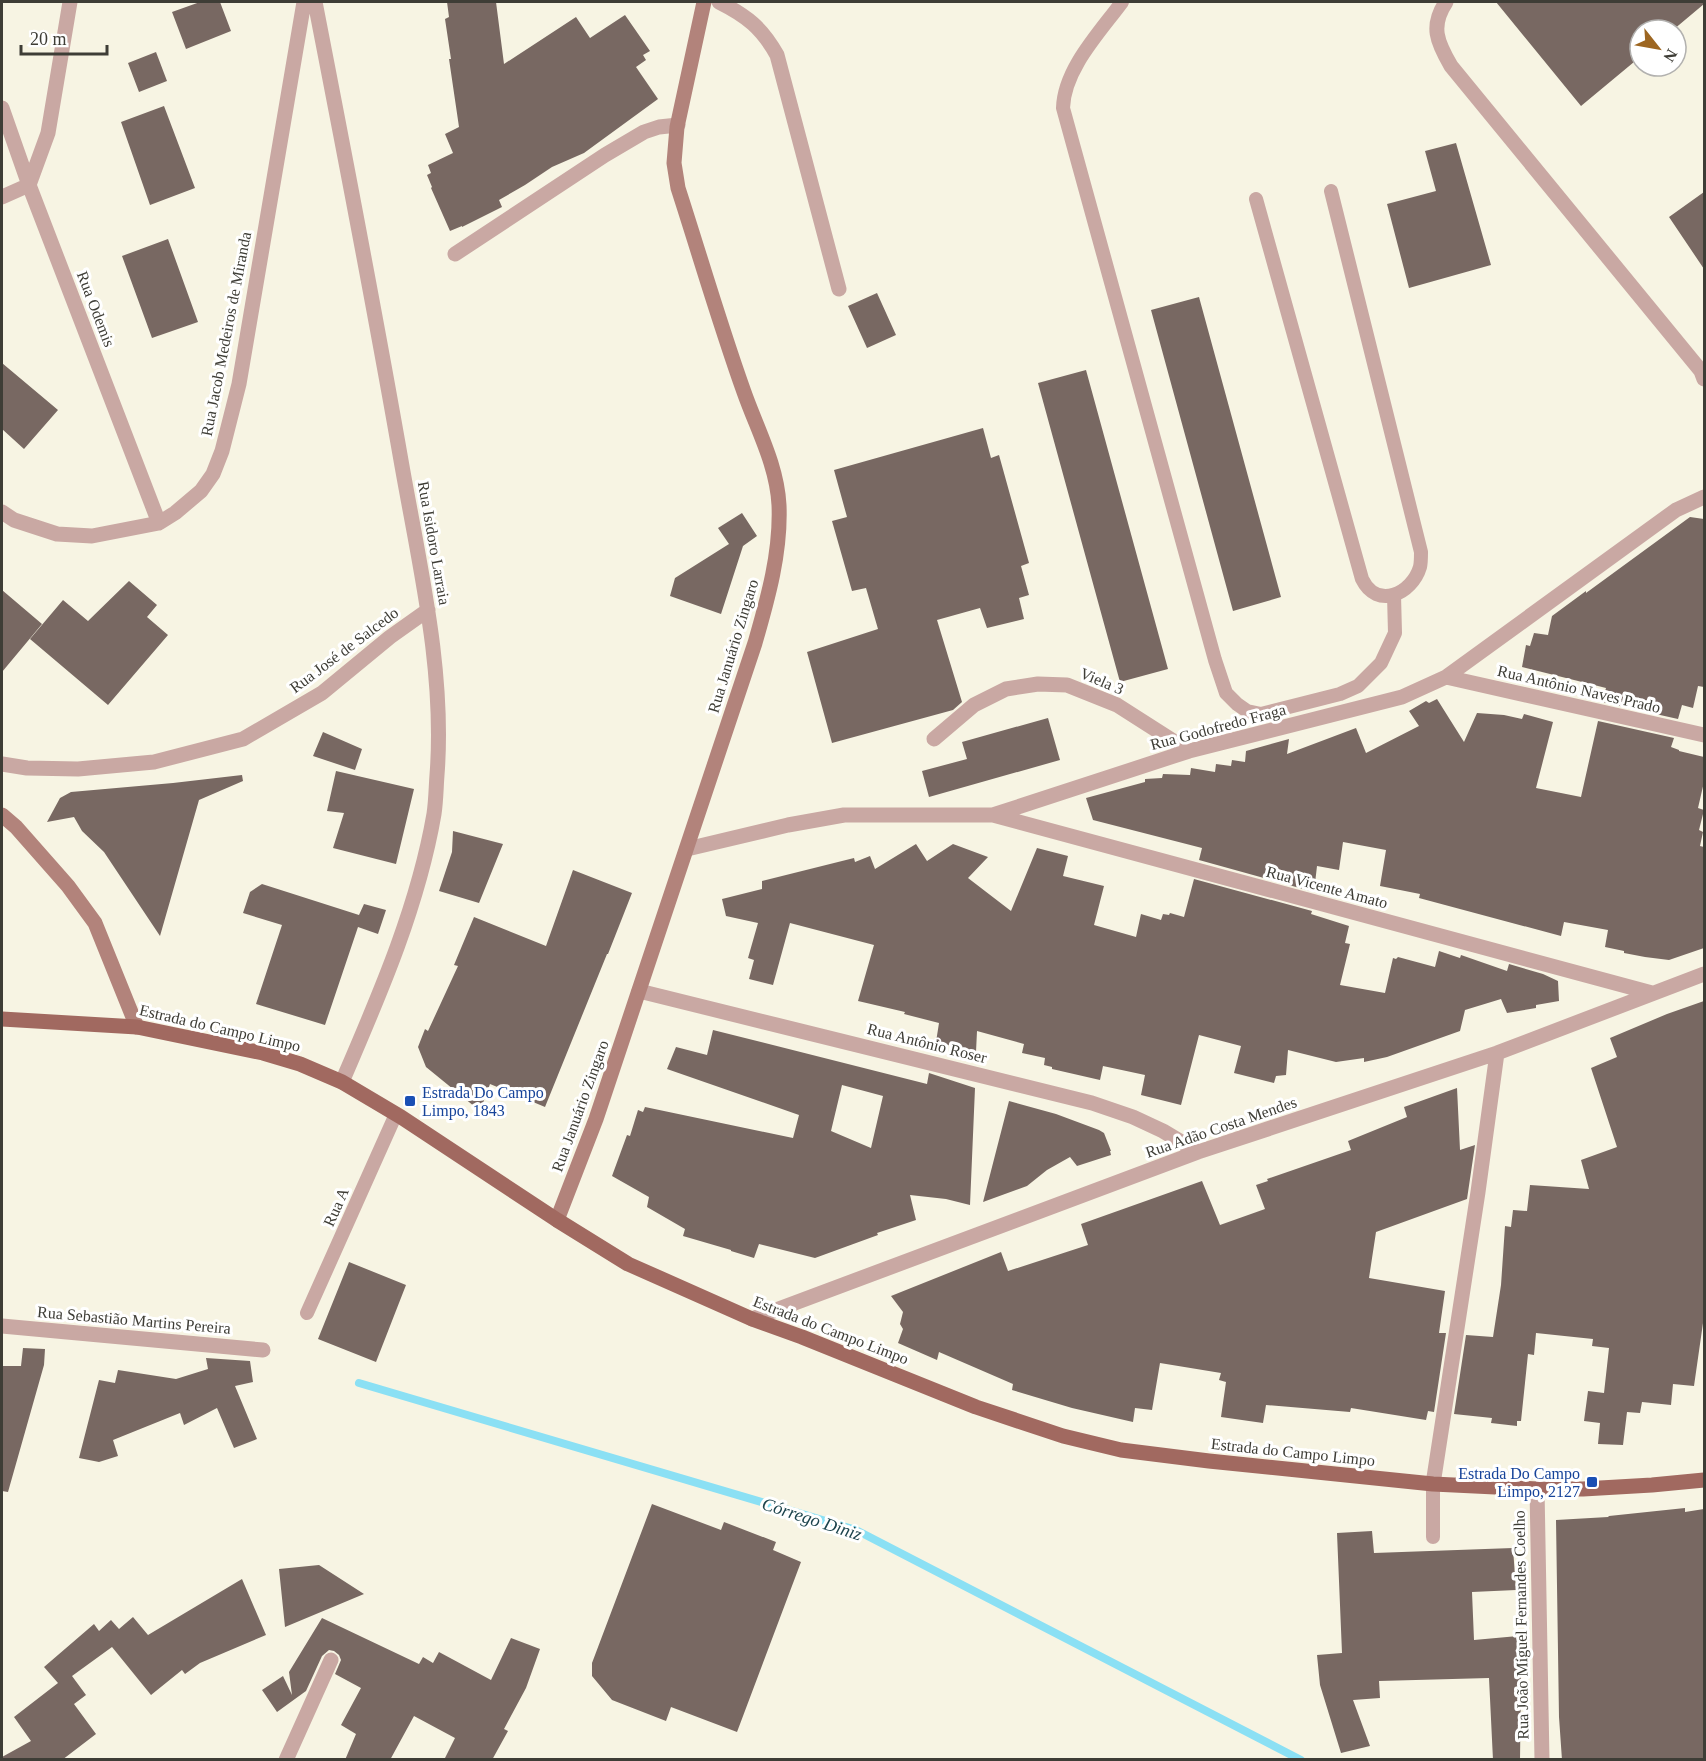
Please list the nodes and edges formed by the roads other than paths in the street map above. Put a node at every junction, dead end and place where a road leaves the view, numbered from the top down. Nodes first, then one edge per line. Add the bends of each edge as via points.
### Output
1 (70, 2) edge
2 (304, 2) edge
3 (315, 2) edge
4 (704, 2) edge
5 (719, 2) edge
6 (1122, 2) edge
7 (1446, 2) edge
8 (2, 108) edge
9 (678, 124) junction
10 (29, 185) junction
11 (1331, 191) dead end
12 (2, 197) edge
13 (1256, 199) dead end
14 (455, 254) dead end
15 (839, 289) dead end
16 (1704, 379) edge
17 (1704, 497) edge
18 (2, 513) edge
19 (159, 523) junction
20 (1394, 595) junction
21 (428, 610) junction
22 (1446, 677) junction
23 (1704, 735) edge
24 (934, 739) dead end
25 (1189, 751) junction
26 (2, 764) edge
27 (2, 815) edge
28 (993, 815) junction
29 (687, 849) junction
30 (1704, 974) edge
31 (639, 991) junction
32 (1652, 993) junction
33 (2, 1018) edge
34 (137, 1027) junction
35 (1497, 1053) junction
36 (342, 1082) junction
37 (396, 1114) junction
38 (1198, 1152) junction
39 (557, 1220) junction
40 (307, 1313) dead end
41 (752, 1319) junction
42 (2, 1326) edge
43 (263, 1350) dead end
44 (1704, 1472) edge
45 (1704, 1480) edge
46 (1433, 1484) junction
47 (1537, 1490) junction
48 (1433, 1537) dead end
49 (331, 1660) dead end
50 (289, 1758) edge
51 (1542, 1760) edge

1 - 10 street via 48,133
2 - 19 street, Rua Jacob Medeiros de Miranda via 238,384 222,451 201,491
3 - 21 street, Rua Isidoro Larraia
4 - 9 street, Rua Januário Zingaro
5 - 15 street via 756,25 777,56
6 - 20 lane via 1074,69 1064,95 1064,108 1226,693 1246,711 1261,714 1358,687 1381,663 1395,633
7 - 16 street via 1439,12 1436,30 1439,46 1451,66
8 - 10 street, Rua Odemis
9 - 14 street via 644,132
9 - 29 street, Rua Januário Zingaro via 674,163 678,188 744,392 768,452 779,503 779,534 764,613
10 - 12 street
10 - 19 street, Rua Odemis
11 - 20 lane via 1421,552 1420,566 1412,582
13 - 20 lane via 1362,579 1375,595
17 - 22 street, Rua Godofredo Fraga via 1677,510
18 - 19 street, Rua Jacob Medeiros de Miranda via 57,534 92,536
21 - 26 street, Rua José de Salcedo via 322,693 243,739 154,762 78,769
21 - 36 street, Rua Isidoro Larraia via 439,752 434,813 414,899
22 - 23 street, Rua Antônio Naves Prado
22 - 25 street, Rua Godofredo Fraga via 1402,697
24 - 25 street, Viela 3 via 974,705 1006,689 1066,685 1117,705
25 - 28 street, Rua Godofredo Fraga
27 - 34 street via 68,886 95,923
28 - 29 street, Rua Godofredo Fraga via 844,815
28 - 32 street, Rua Vicente Amato
29 - 31 street, Rua Januário Zingaro
30 - 32 street, Rua Adão Costa Mendes
31 - 38 street, Rua Antônio Roser via 1092,1103 1133,1117
31 - 39 street, Rua Januário Zingaro
32 - 35 street, Rua Adão Costa Mendes
33 - 34 main road, Estrada do Campo Limpo
34 - 36 main road, Estrada do Campo Limpo via 263,1053
35 - 38 street, Rua Adão Costa Mendes
35 - 46 street
36 - 37 main road, Estrada do Campo Limpo
37 - 39 main road, Estrada do Campo Limpo
37 - 40 lane, Rua A
38 - 41 street, Rua Adão Costa Mendes
39 - 41 main road, Estrada do Campo Limpo via 628,1264
41 - 46 main road, Estrada do Campo Limpo via 976,1407 1063,1436 1121,1450
42 - 43 street, Rua Sebastião Martins Pereira
44 - 45 street
45 - 47 main road, Estrada do Campo Limpo
46 - 47 main road, Estrada do Campo Limpo
46 - 48 lane
47 - 51 street, Rua João Miguel Fernandes Coelho
49 - 50 street

